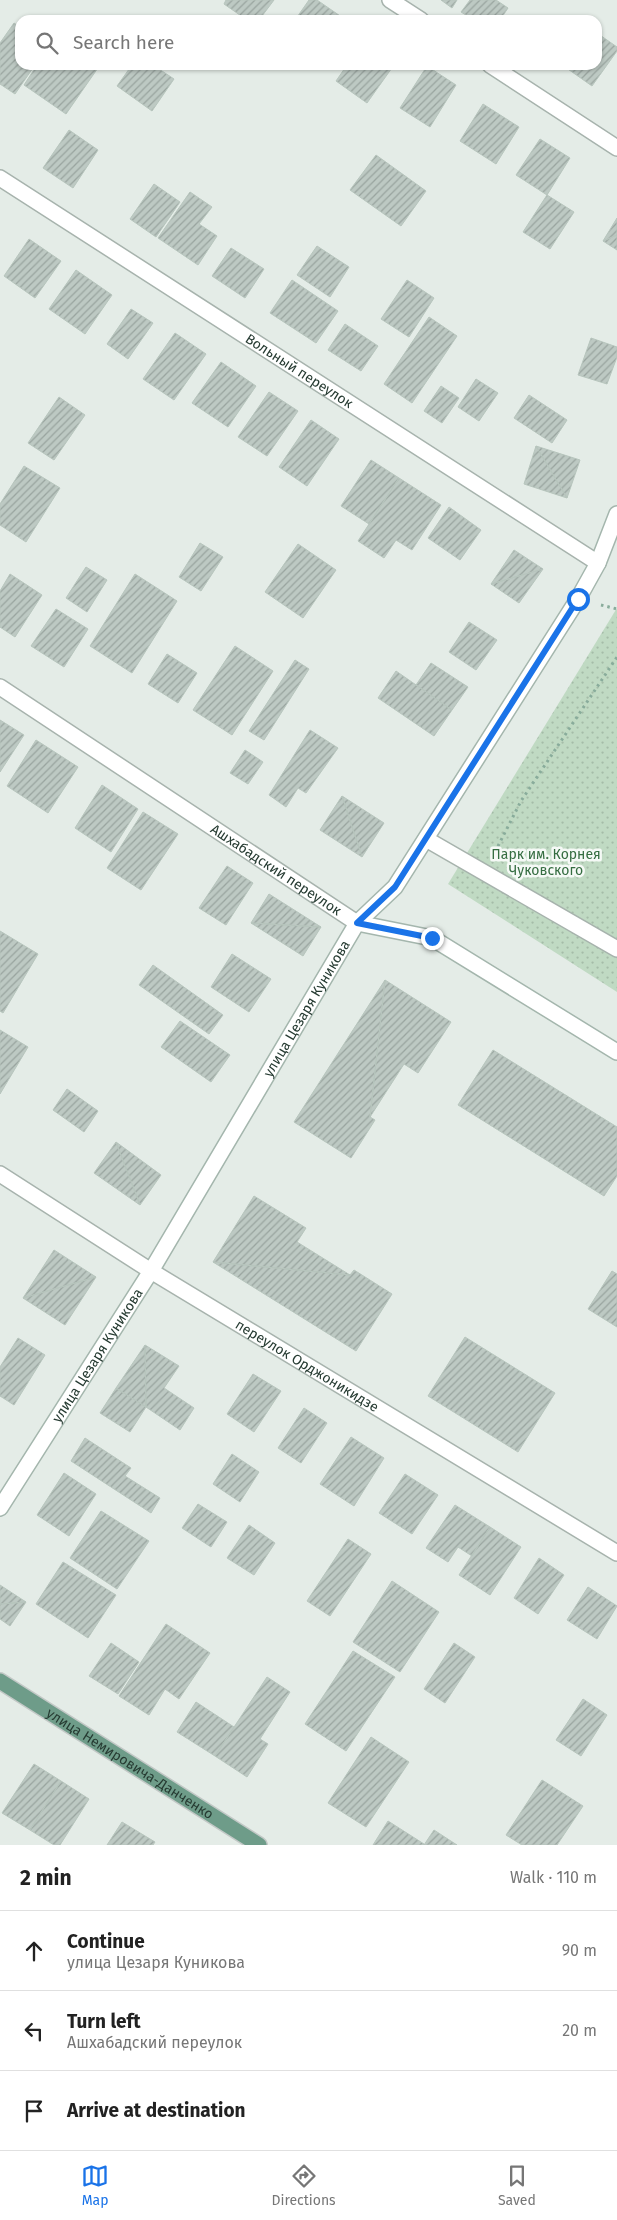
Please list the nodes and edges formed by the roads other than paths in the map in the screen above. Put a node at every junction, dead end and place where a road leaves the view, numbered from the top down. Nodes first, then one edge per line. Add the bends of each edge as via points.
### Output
1 (390, 0) edge
2 (413, 15) edge
3 (498, 70) edge
4 (617, 148) edge
5 (0, 178) edge
6 (617, 514) edge
7 (598, 563) junction
8 (0, 687) edge
9 (426, 839) junction
10 (357, 923) junction
11 (617, 949) edge
12 (617, 1052) edge
13 (0, 1174) edge
14 (151, 1271) junction
15 (0, 1508) edge
16 (617, 1553) edge
17 (0, 1681) edge
18 (259, 1845) edge

1 - 2 street
3 - 4 street
5 - 7 street, Вольный переулок
6 - 7 street, улица Цезаря Куникова
7 - 9 street, улица Цезаря Куникова
8 - 10 street, Ашхабадский переулок
9 - 10 street, улица Цезаря Куникова via 395,887
9 - 11 street
10 - 12 street, Ашхабадский переулок via 432,938
10 - 14 street, улица Цезаря Куникова
13 - 14 street, переулок Орджоникидзе
14 - 15 street, улица Цезаря Куникова
14 - 16 street, переулок Орджоникидзе
17 - 18 main road, улица Немировича-Данченко

